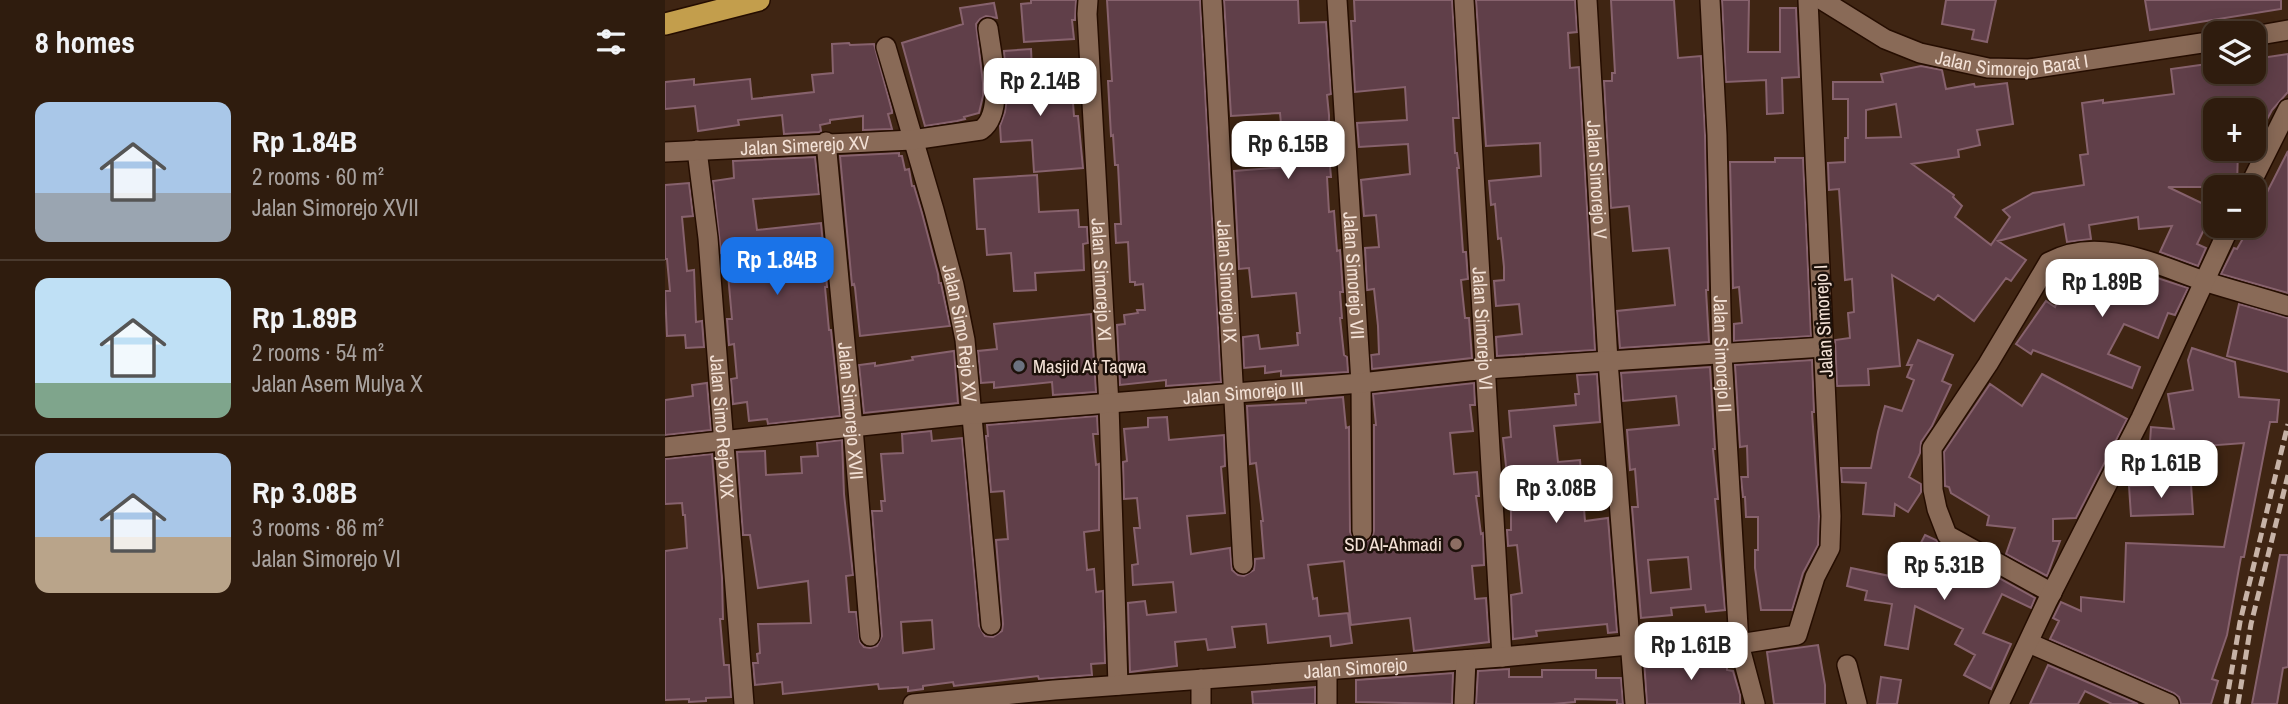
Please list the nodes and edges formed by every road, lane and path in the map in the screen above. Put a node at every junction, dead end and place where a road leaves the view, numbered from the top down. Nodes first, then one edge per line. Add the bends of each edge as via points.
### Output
1 (759, 0) edge
2 (1088, 0) edge
3 (1212, 0) edge
4 (1338, 0) edge
5 (1464, 0) edge
6 (1587, 0) edge
7 (1710, 0) edge
8 (1808, 0) edge
9 (1822, 0) edge
10 (665, 24) edge
11 (988, 28) dead end
12 (2288, 30) edge
13 (2266, 34) edge
14 (2203, 43) edge
15 (885, 47) dead end
16 (2288, 109) edge
17 (912, 140) junction
18 (826, 142) junction
19 (697, 150) junction
20 (665, 152) edge
21 (2255, 175) edge
22 (2224, 238) edge
23 (2203, 281) junction
24 (2288, 306) edge
25 (1824, 347) junction
26 (1722, 354) junction
27 (1608, 361) junction
28 (1487, 369) junction
29 (1361, 383) junction
30 (1233, 392) junction
31 (1109, 405) junction
32 (973, 414) junction
33 (853, 428) junction
34 (723, 442) junction
35 (665, 447) edge
36 (1362, 531) dead end
37 (1243, 564) dead end
38 (2052, 593) junction
39 (991, 625) dead end
40 (1797, 635) joint
41 (870, 636) dead end
42 (2029, 643) junction
43 (1739, 644) junction
44 (1629, 645) junction
45 (1502, 657) junction
46 (1466, 660) junction
47 (1847, 665) dead end
48 (1327, 670) junction
49 (1201, 679) junction
50 (1106, 692) edge
51 (980, 701) edge
52 (744, 704) edge
53 (913, 704) edge
54 (1201, 704) edge
55 (1327, 704) edge
56 (1464, 704) edge
57 (1635, 704) edge
58 (1755, 704) edge
59 (1857, 704) edge
60 (1999, 704) edge
61 (2169, 704) edge

1 - 10 highway
2 - 31 street, Jalan Simorejo XI
3 - 30 street, Jalan Simorejo IX
4 - 29 street, Jalan Simorejo VII
5 - 28 street, Jalan Simorejo VI
6 - 27 street, Jalan Simorejo V
7 - 26 street, Jalan Simorejo II
8 - 25 street, Jalan Simorejo I
9 - 14 street, Jalan Simorejo Barat I via 1885,39 1988,68 2029,69
11 - 17 street, Jalan Simerejo XV via 995,95 985,128
12 - 13 street
15 - 17 street, Jalan Simo Rejo XV
16 - 21 street
17 - 18 street, Jalan Simerejo XV
17 - 32 street, Jalan Simo Rejo XV via 954,285
18 - 19 street, Jalan Simerejo XV
18 - 33 street, Jalan Simorejo XVII
19 - 20 street, Jalan Simerejo XV
19 - 34 street, Jalan Simo Rejo XIX
22 - 23 street
23 - 24 street
23 - 38 street via 2141,418
23 - 38 street via 2105,251 2049,262 1932,448 1933,490 1947,535
25 - 26 street, Jalan Simorejo III
25 - 40 street, Jalan Simorejo I via 1830,548 1815,577
26 - 27 street, Jalan Simorejo III
26 - 43 street, Jalan Simorejo II
27 - 28 street, Jalan Simorejo III
27 - 44 street, Jalan Simorejo V
28 - 29 street, Jalan Simorejo III
28 - 45 street, Jalan Simorejo VI
29 - 30 street, Jalan Simorejo III
29 - 36 street, Jalan Simorejo VII
30 - 31 street, Jalan Simorejo III
30 - 37 street, Jalan Simorejo IX
31 - 32 street, Jalan Simorejo III
31 - 50 street, Jalan Simorejo XI
32 - 33 street, Jalan Simorejo III
32 - 39 street, Jalan Simo Rejo XV
33 - 34 street, Jalan Simorejo III
33 - 41 street, Jalan Simorejo XVII
34 - 35 street, Jalan Simorejo III
34 - 52 street, Jalan Simo Rejo XIX
38 - 42 street
40 - 43 street, Jalan Simorejo
42 - 60 street
42 - 61 street
43 - 44 street, Jalan Simorejo
43 - 58 street, Jalan Simorejo II
44 - 45 street, Jalan Simorejo
44 - 57 street, Jalan Simorejo V
45 - 46 street, Jalan Simorejo
46 - 48 street, Jalan Simorejo
46 - 56 street
47 - 59 street
48 - 49 street, Jalan Simorejo
48 - 55 street
49 - 50 street, Jalan Simorejo
49 - 54 street
50 - 51 street, Jalan Simorejo
51 - 53 street, Jalan Simorejo

